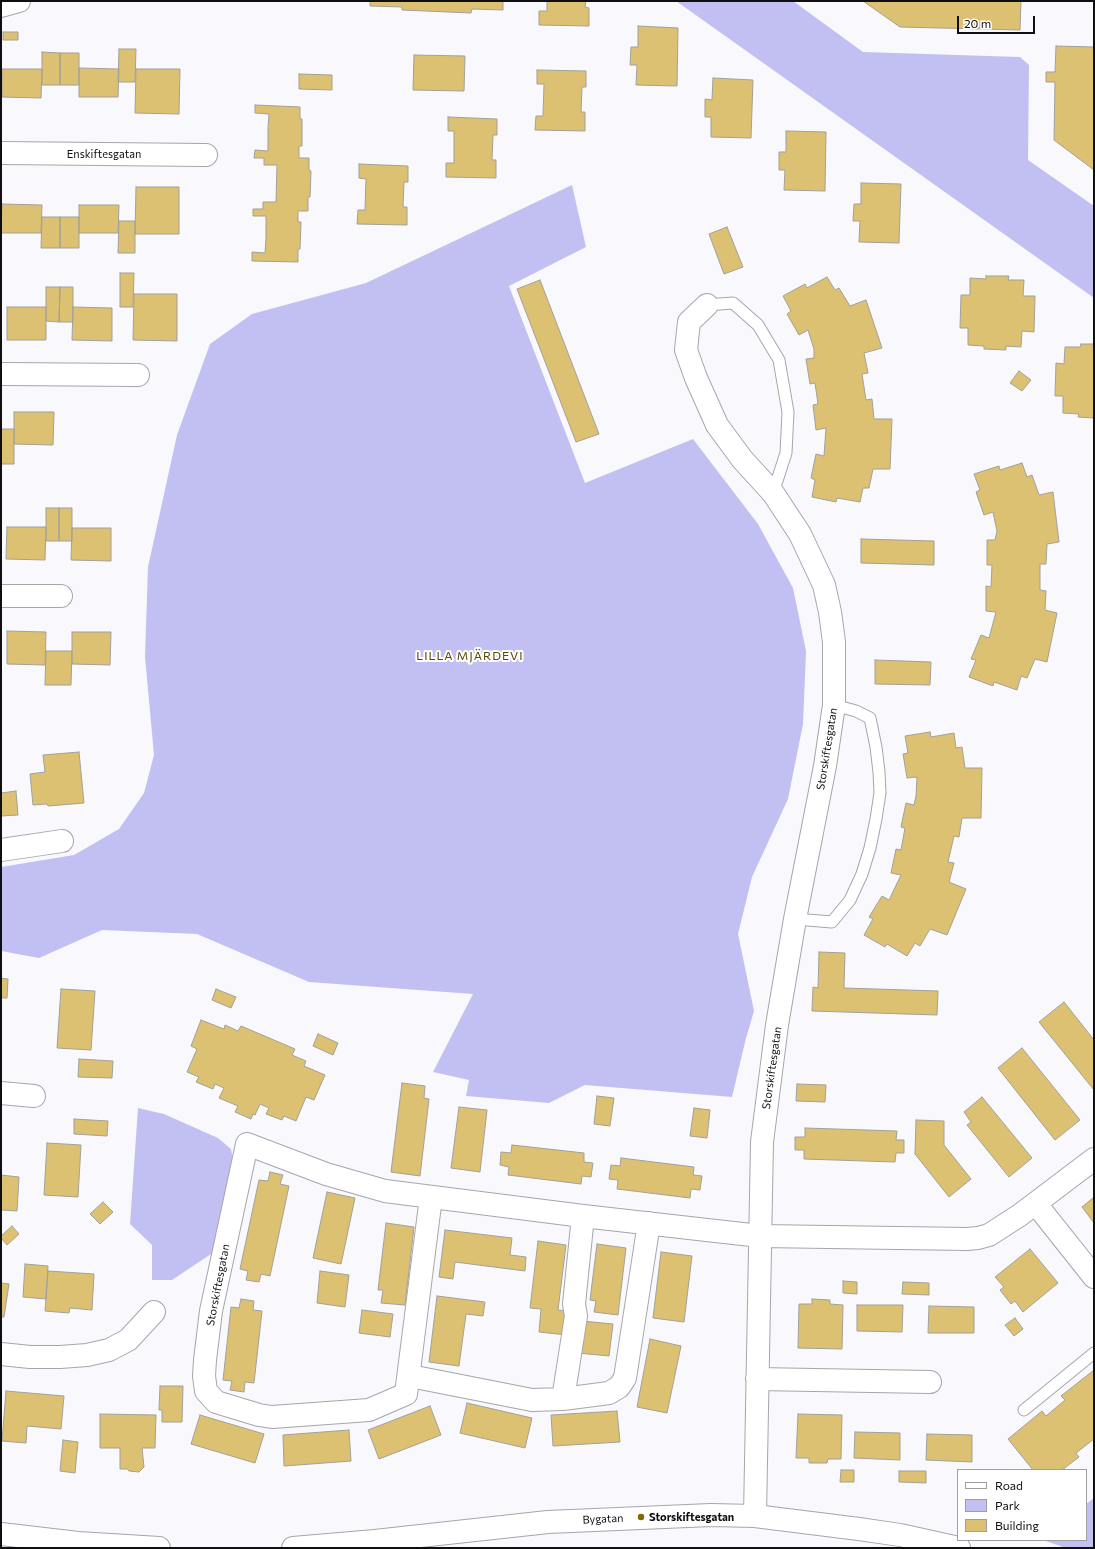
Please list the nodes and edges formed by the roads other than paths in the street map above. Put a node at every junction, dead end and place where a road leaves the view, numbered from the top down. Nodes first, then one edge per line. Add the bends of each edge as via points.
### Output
1 (19, 1) edge
2 (1, 6) edge
3 (1, 153) edge
4 (206, 155) dead end
5 (706, 305) joint
6 (1, 374) edge
7 (138, 375) dead end
8 (773, 493) junction
9 (1, 596) edge
10 (61, 596) dead end
11 (834, 705) junction
12 (62, 841) dead end
13 (1, 850) edge
14 (795, 919) junction
15 (1, 1094) edge
16 (34, 1096) dead end
17 (1094, 1159) edge
18 (431, 1197) junction
19 (1036, 1204) junction
20 (583, 1216) junction
21 (648, 1223) junction
22 (760, 1236) junction
23 (1094, 1277) edge
24 (154, 1312) dead end
25 (1, 1354) edge
26 (1094, 1354) edge
27 (410, 1376) junction
28 (757, 1379) junction
29 (930, 1382) dead end
30 (563, 1399) junction
31 (1024, 1410) dead end
32 (755, 1516) junction
33 (1, 1534) edge
34 (159, 1548) edge
35 (293, 1548) edge
36 (959, 1548) edge

1 - 2 street
3 - 4 street, Enskiftesgatan
5 - 8 street, Storskiftesgatan via 689,322 686,350 717,425 742,459
5 - 8 lane via 733,303 758,325 779,360 788,412 786,453
6 - 7 street
8 - 11 street, Storskiftesgatan via 800,534 824,585 834,642
9 - 10 street
11 - 14 street, Storskiftesgatan via 825,766
11 - 14 lane via 870,718 879,772 880,793 876,819 862,874 850,900 832,922
12 - 13 street
14 - 22 street, Storskiftesgatan via 765,1111
15 - 16 street
17 - 19 street, Storskiftesgatan
18 - 20 street, Storskiftesgatan
18 - 27 street, Storskiftesgatan
18 - 27 street, Storskiftesgatan via 385,1191 326,1174 247,1144 211,1311 204,1376 206,1391 216,1402 259,1416 272,1417 370,1410 406,1394
19 - 22 street, Storskiftesgatan via 1001,1228 978,1238
19 - 23 street
20 - 21 street, Storskiftesgatan
20 - 30 street via 574,1304 576,1316
21 - 22 street, Storskiftesgatan
21 - 30 street via 625,1378 619,1387 609,1393
22 - 28 street, Storskiftesgatan
24 - 25 street via 128,1340 109,1350 60,1357
26 - 31 lane
27 - 30 street via 532,1400
28 - 29 street
28 - 32 street, Storskiftesgatan
32 - 35 street, Bygatan via 695,1515 548,1522
32 - 36 street, Bygatan via 900,1535
33 - 34 street via 78,1543

